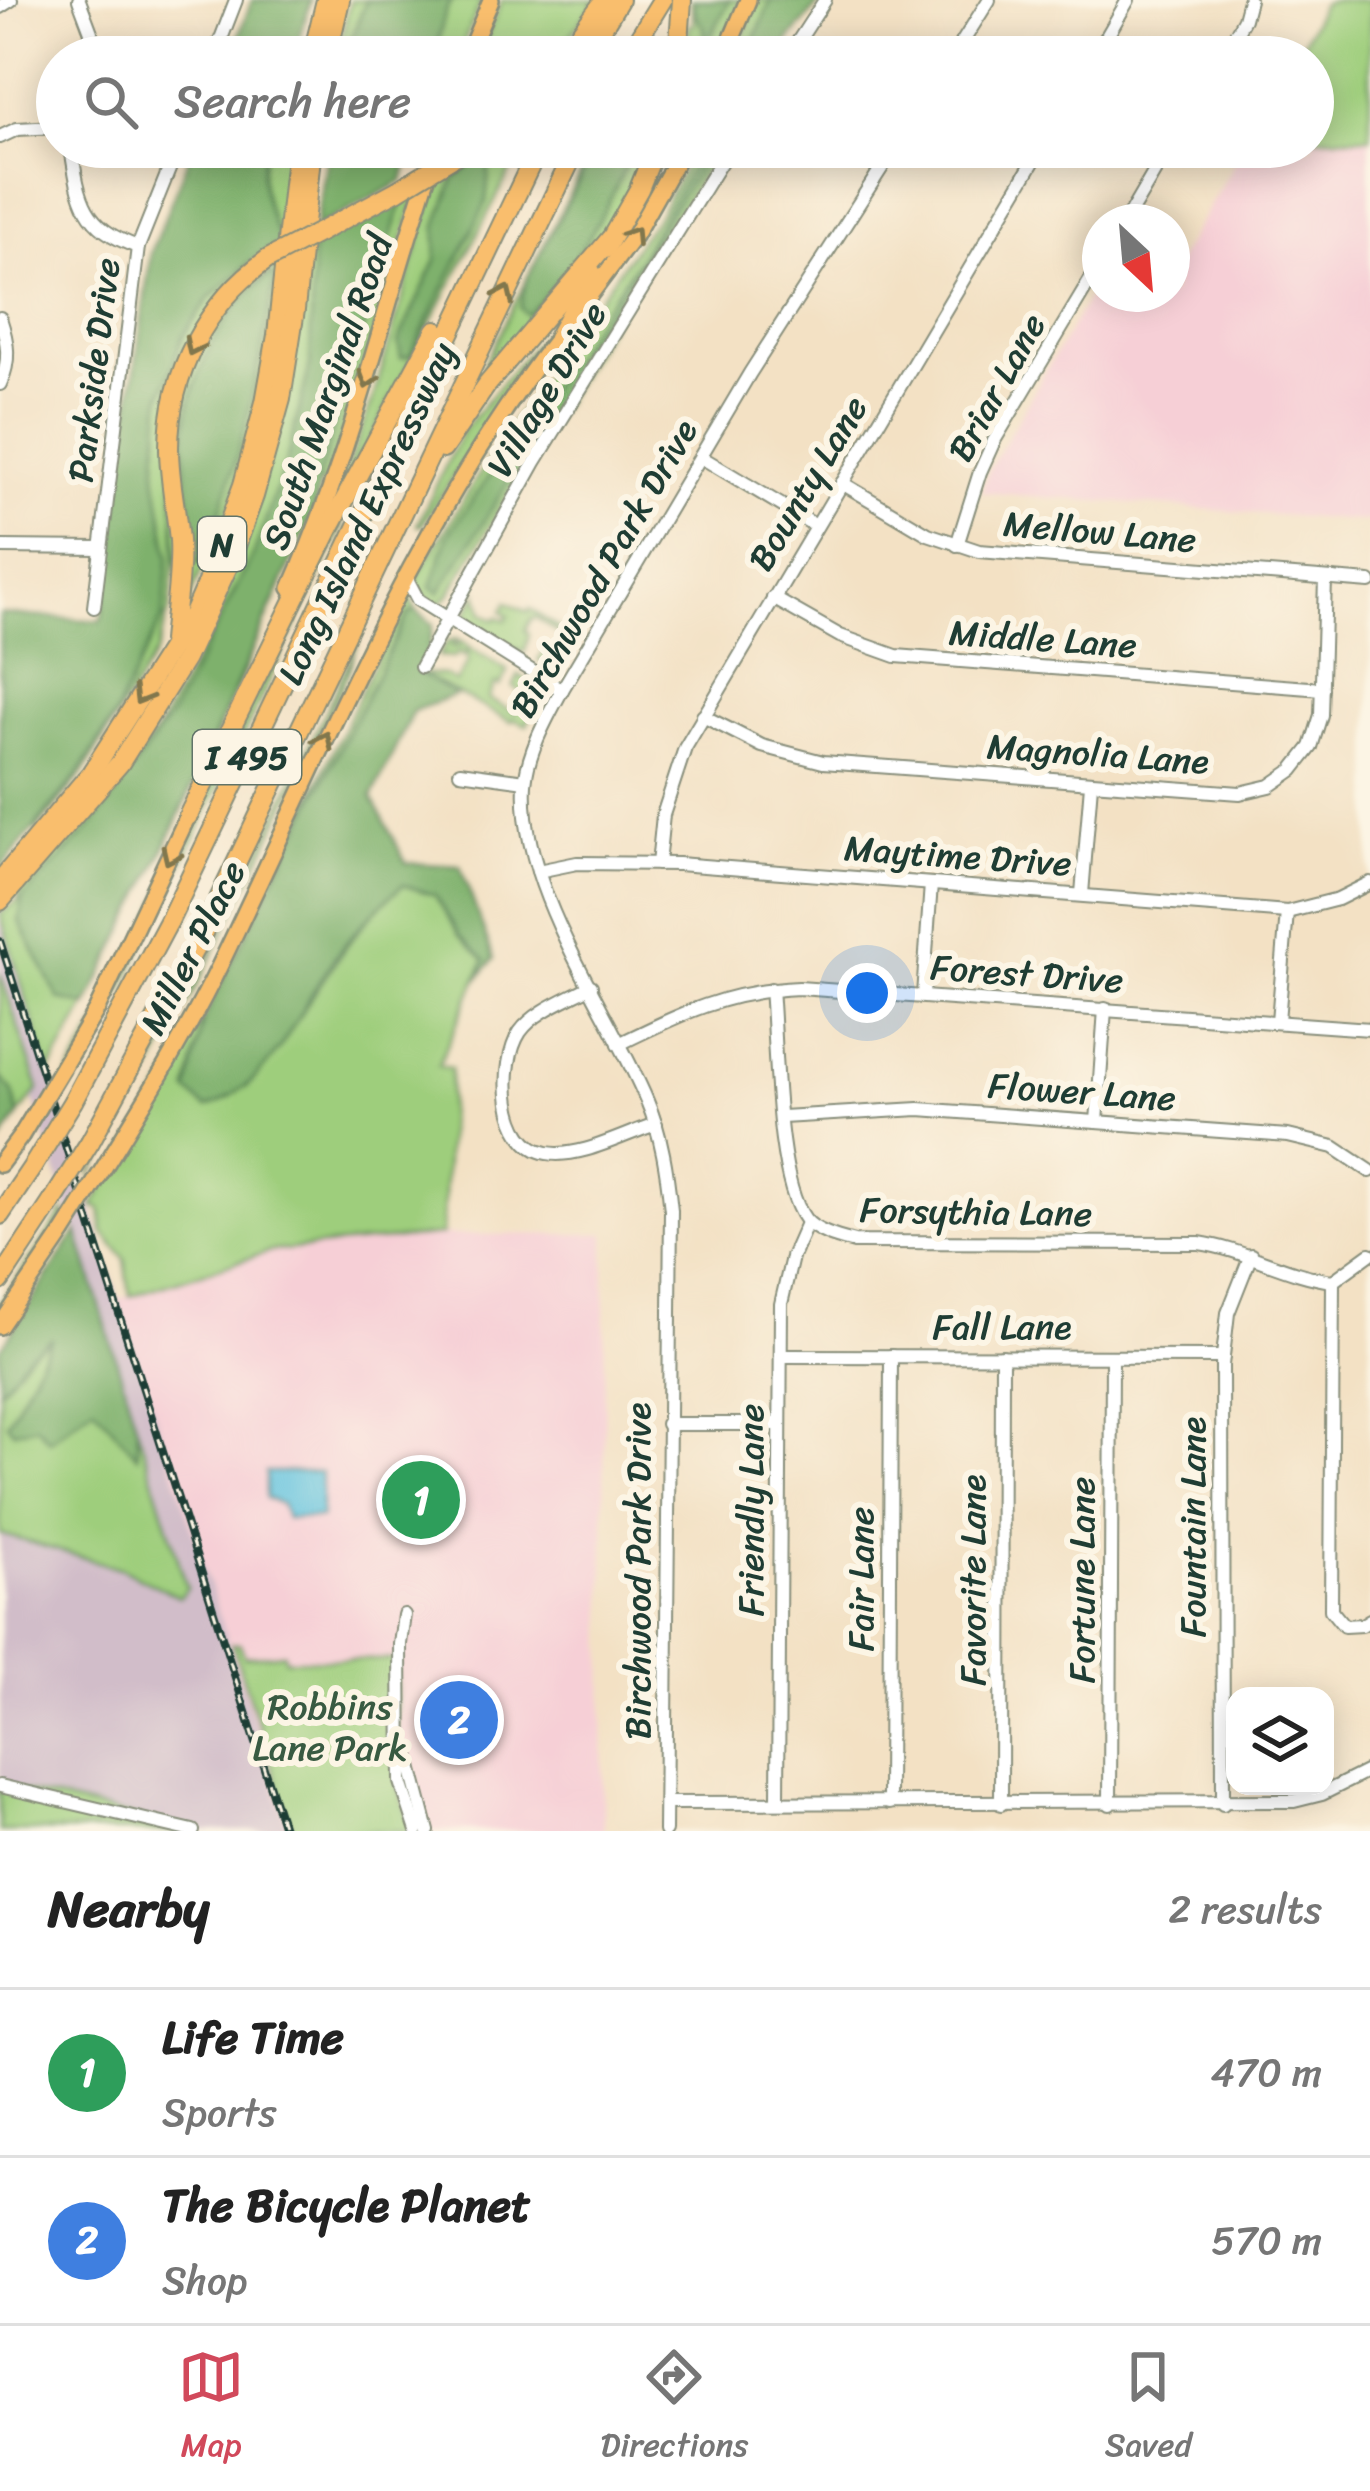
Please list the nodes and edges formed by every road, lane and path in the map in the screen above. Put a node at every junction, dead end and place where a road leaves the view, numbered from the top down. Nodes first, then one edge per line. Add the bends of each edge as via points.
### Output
1 (10, 0) edge
2 (80, 0) edge
3 (236, 0) edge
4 (326, 0) edge
5 (340, 0) edge
6 (491, 0) edge
7 (605, 0) edge
8 (620, 0) edge
9 (662, 0) edge
10 (682, 0) edge
11 (748, 0) edge
12 (825, 0) edge
13 (989, 0) edge
14 (1128, 0) edge
15 (1249, 0) edge
16 (0, 7) edge
17 (92, 36) edge
18 (222, 36) edge
19 (317, 36) edge
20 (332, 36) edge
21 (476, 36) edge
22 (578, 36) edge
23 (598, 36) edge
24 (640, 36) edge
25 (679, 36) edge
26 (733, 36) edge
27 (802, 36) edge
28 (966, 36) edge
29 (1107, 36) edge
30 (1235, 36) edge
31 (36, 128) edge
32 (0, 137) edge
33 (74, 168) edge
34 (170, 168) edge
35 (295, 168) edge
36 (310, 168) edge
37 (431, 168) edge
38 (434, 168) edge
39 (528, 168) edge
40 (567, 168) edge
41 (648, 168) edge
42 (672, 168) edge
43 (717, 168) edge
44 (882, 168) edge
45 (1030, 168) edge
46 (1157, 168) edge
47 (1136, 204) edge
48 (610, 239) junction
49 (138, 247) junction
50 (486, 250) junction
51 (1082, 294) edge
52 (0, 318) edge
53 (557, 338) junction
54 (0, 384) edge
55 (701, 458) junction
56 (842, 483) junction
57 (817, 526) junction
58 (957, 545) junction
59 (0, 547) edge
60 (100, 548) junction
61 (384, 552) junction
62 (406, 577) junction
63 (1325, 579) junction
64 (1370, 582) edge
65 (773, 598) junction
66 (94, 608) dead end
67 (446, 620) junction
68 (172, 644) junction
69 (422, 667) dead end
70 (1322, 689) junction
71 (562, 690) junction
72 (703, 716) junction
73 (460, 772) dead end
74 (525, 782) junction
75 (1091, 784) junction
76 (188, 815) junction
77 (658, 863) junction
78 (538, 872) junction
79 (1370, 883) edge
80 (931, 884) junction
81 (3, 891) edge
82 (1082, 894) junction
83 (1287, 912) junction
84 (591, 986) junction
85 (771, 989) junction
86 (922, 995) junction
87 (1105, 1009) junction
88 (1278, 1021) junction
89 (1370, 1030) edge
90 (619, 1044) junction
91 (782, 1117) junction
92 (1097, 1122) junction
93 (656, 1124) junction
94 (0, 1164) edge
95 (1370, 1171) edge
96 (0, 1216) edge
97 (807, 1223) junction
98 (1370, 1254) edge
99 (1250, 1255) junction
100 (0, 1281) edge
101 (1333, 1281) junction
102 (0, 1326) edge
103 (781, 1356) junction
104 (891, 1356) junction
105 (1002, 1357) junction
106 (1112, 1357) junction
107 (1223, 1357) junction
108 (668, 1424) junction
109 (780, 1424) junction
110 (1366, 1623) edge
111 (1370, 1770) edge
112 (0, 1786) edge
113 (778, 1802) junction
114 (666, 1803) junction
115 (889, 1803) junction
116 (1001, 1804) junction
117 (1110, 1804) junction
118 (1223, 1804) junction
119 (193, 1831) edge
120 (417, 1831) edge
121 (428, 1831) edge
122 (665, 1831) edge

1 - 16 street
2 - 17 street
3 - 18 street
4 - 19 highway
5 - 20 highway
6 - 21 main road
7 - 22 highway
8 - 23 highway
9 - 24 highway
10 - 25 highway
11 - 26 main road
12 - 27 street
13 - 28 street
14 - 29 street
15 - 30 street
31 - 32 street
33 - 49 street via 87,213 110,236
34 - 49 street, Parkside Drive
35 - 68 highway, N via 265,402 225,536
36 - 81 highway, N via 281,399 231,560 185,658 120,763
37 -> 76 main road, South Marginal Road via 338,472
38 -> 68 highway, bridge via 268,260 200,333 174,400 169,453 179,542
39 - 50 highway, Long Island Expressway / I 495
61 -> 40 highway, Long Island Expressway / I 495
41 - 48 highway
53 -> 42 main road, Miller Place via 634,236
43 - 67 street, Village Drive
44 - 55 street, Birchwood Park Drive
45 - 56 street, Bounty Lane
46 - 47 street
48 - 53 highway
48 - 61 highway via 485,386
49 - 60 street, Parkside Drive
50 - 76 highway via 330,527
50 - 96 highway, Long Island Expressway / I 495, bridge via 179,900 73,1101
51 - 58 street, Briar Lane via 994,442
52 - 54 street via 8,345
53 - 62 main road, Miller Place
55 - 57 street
55 - 71 street, Birchwood Park Drive
56 - 57 street, Bounty Lane
56 - 58 street, Mellow Lane
57 - 65 street, Bounty Lane
58 - 63 street, Mellow Lane via 1000,555
59 - 60 street
60 - 66 street, Parkside Drive
61 - 100 highway, Long Island Expressway / I 495, bridge via 201,937 89,1142
62 - 67 street via 418,600
102 -> 62 main road, Miller Place, bridge via 218,970
63 - 64 street, Mellow Lane
63 - 70 street, Magnolia Lane
65 - 70 street, Middle Lane via 896,656
65 - 72 street, Bounty Lane
67 - 69 street, Village Drive
67 - 71 street
68 -> 81 highway, N
70 - 75 street, Magnolia Lane via 1311,747 1270,786 1240,793
71 - 74 street, Birchwood Park Drive
72 - 75 street, Magnolia Lane via 762,746 823,762
72 - 77 street, Bounty Lane via 669,789
73 - 74 street
74 - 78 street, Birchwood Park Drive
75 - 82 street
76 -> 94 main road, South Marginal Road, bridge via 97,1009
77 - 78 street, Maytime Drive via 577,863
77 - 80 street, Maytime Drive
78 - 84 street, Birchwood Park Drive
79 - 83 street, Maytime Drive
80 - 82 street, Maytime Drive
80 - 86 street
82 - 83 street, Maytime Drive
83 - 88 street
84 - 90 street, Birchwood Park Drive
84 - 93 street via 533,1018 516,1040 512,1118 522,1151 571,1152
85 - 86 street, Forest Drive
85 - 90 street, Forest Drive via 711,1000
85 - 91 street, Forsythia Lane
86 - 87 street, Forest Drive
87 - 88 street, Forest Drive
87 - 92 street
88 - 89 street, Forest Drive
90 - 93 street, Birchwood Park Drive
91 - 92 street, Flower Lane via 891,1108
91 - 97 street, Forsythia Lane via 789,1185
92 - 95 street, Flower Lane via 1313,1141
93 - 108 street, Birchwood Park Drive via 671,1210
97 - 99 street, Forsythia Lane via 854,1242 1199,1244
97 - 103 street, Friendly Lane via 783,1287
98 - 101 street
99 - 101 street, Forsythia Lane via 1290,1274
99 - 107 street, Fountain Lane via 1228,1313
101 - 110 street via 1331,1610 1344,1626
103 - 104 street, Fall Lane
103 - 109 street, Friendly Lane
104 - 105 street, Fall Lane
104 - 115 street, Fair Lane
105 - 106 street, Fall Lane
105 - 116 street, Favorite Lane
106 - 107 street, Fall Lane
106 - 117 street, Fortune Lane
107 - 118 street, Fountain Lane
108 - 109 street
108 - 114 street, Birchwood Park Drive
109 - 113 street, Friendly Lane
111 - 118 street via 1308,1798
112 - 119 street
113 - 114 street
113 - 115 street
114 - 122 street, Birchwood Park Drive
115 - 116 street
116 - 117 street
117 - 118 street
120 - 121 street via 401,1782 404,1615 407,1755

